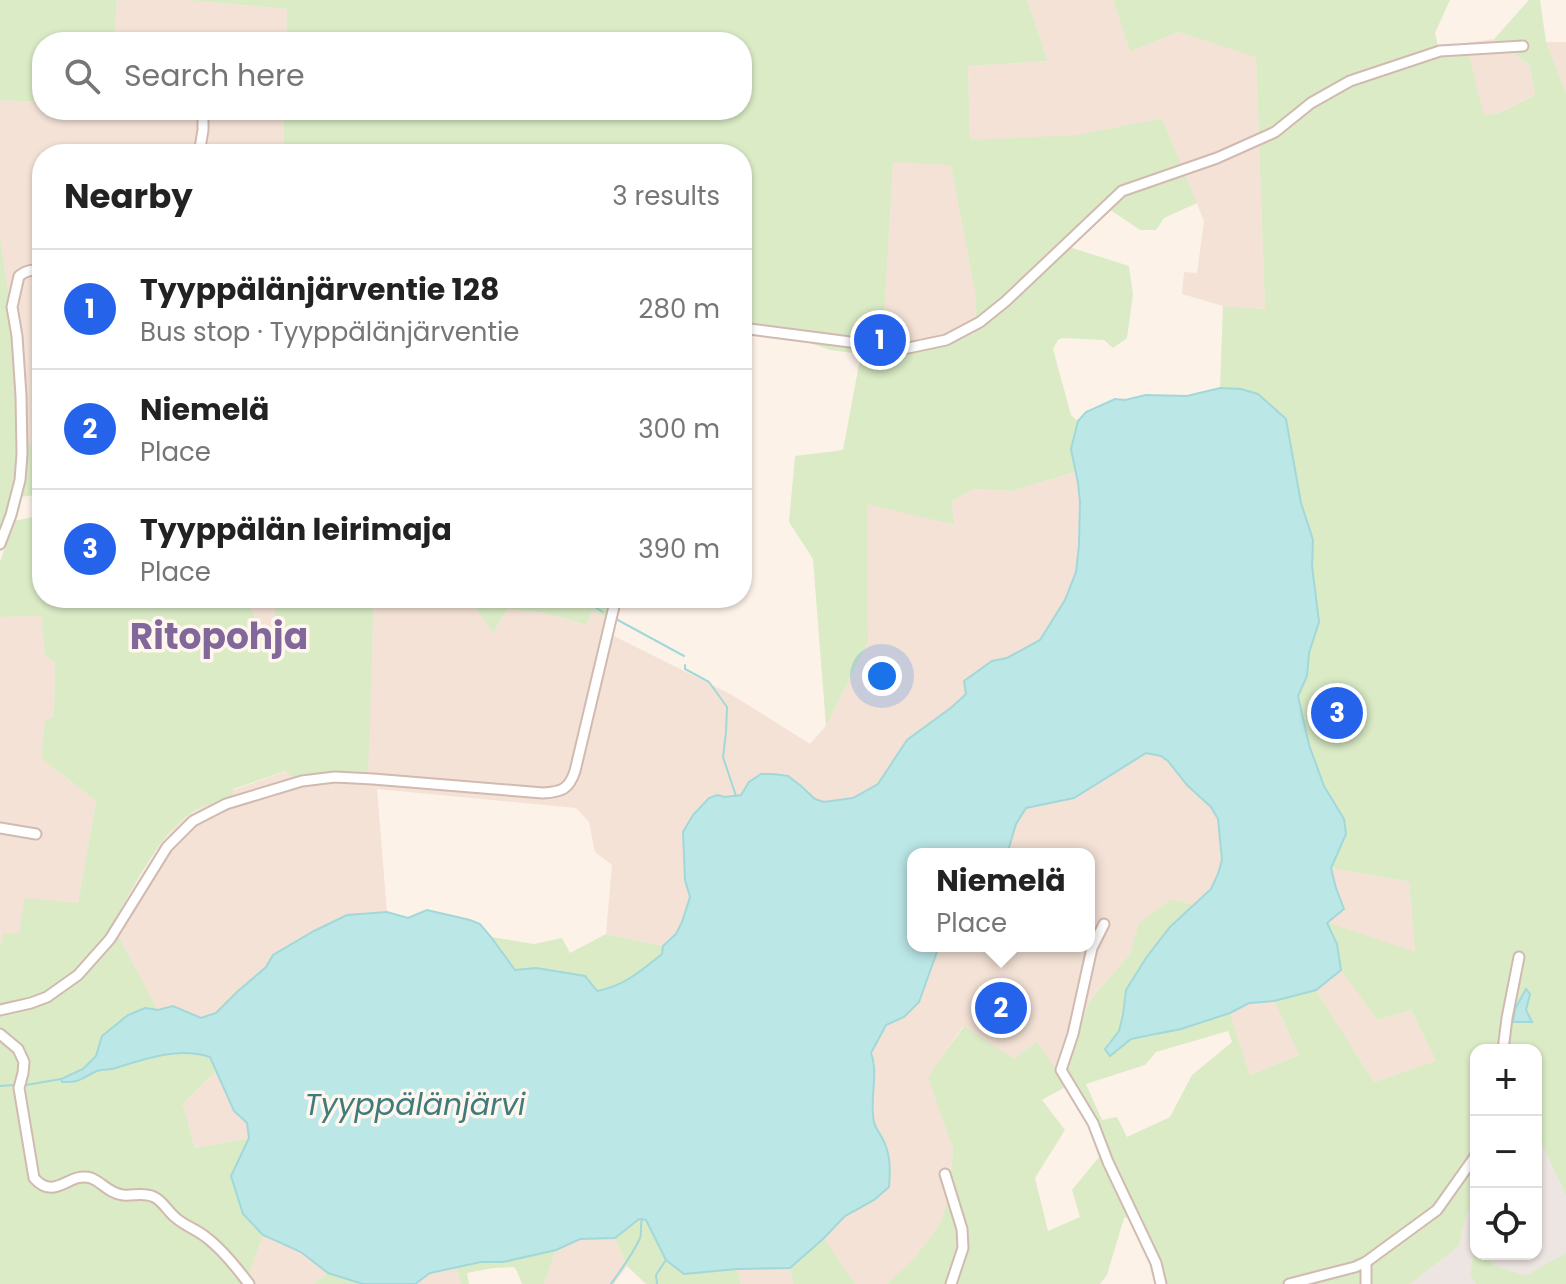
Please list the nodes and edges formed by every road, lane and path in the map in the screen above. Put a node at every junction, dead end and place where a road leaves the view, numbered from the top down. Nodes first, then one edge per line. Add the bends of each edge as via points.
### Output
1 (1523, 46) dead end
2 (203, 120) edge
3 (201, 144) edge
4 (32, 270) edge
5 (752, 329) edge
6 (0, 544) edge
7 (614, 608) edge
8 (0, 828) edge
9 (36, 834) dead end
10 (1104, 924) dead end
11 (1095, 942) edge
12 (1091, 952) edge
13 (1519, 957) dead end
14 (0, 1010) edge
15 (0, 1034) edge
16 (1504, 1044) edge
17 (1470, 1163) edge
18 (945, 1174) dead end
19 (1366, 1262) junction
20 (249, 1284) edge
21 (951, 1284) edge
22 (1161, 1284) edge
23 (1289, 1284) edge
24 (1366, 1284) edge

1 - 5 street via 1440,51 1350,81 1275,132 1122,191 1006,301 946,340 908,348
2 - 3 street
4 - 6 street via 19,276 12,307 22,454 20,480
7 - 14 street via 575,771 566,788 543,793 335,777 302,781 226,804 193,821 167,847 110,939 78,975 47,997
8 - 9 street
10 - 11 street
12 - 22 street via 1061,1070 1093,1123
13 - 16 street
15 - 20 street via 24,1062 19,1088 34,1178 40,1186 91,1178 124,1195 153,1196 210,1240
17 - 19 street via 1437,1210
18 - 21 street via 962,1229 963,1248
19 - 23 street
19 - 24 street

